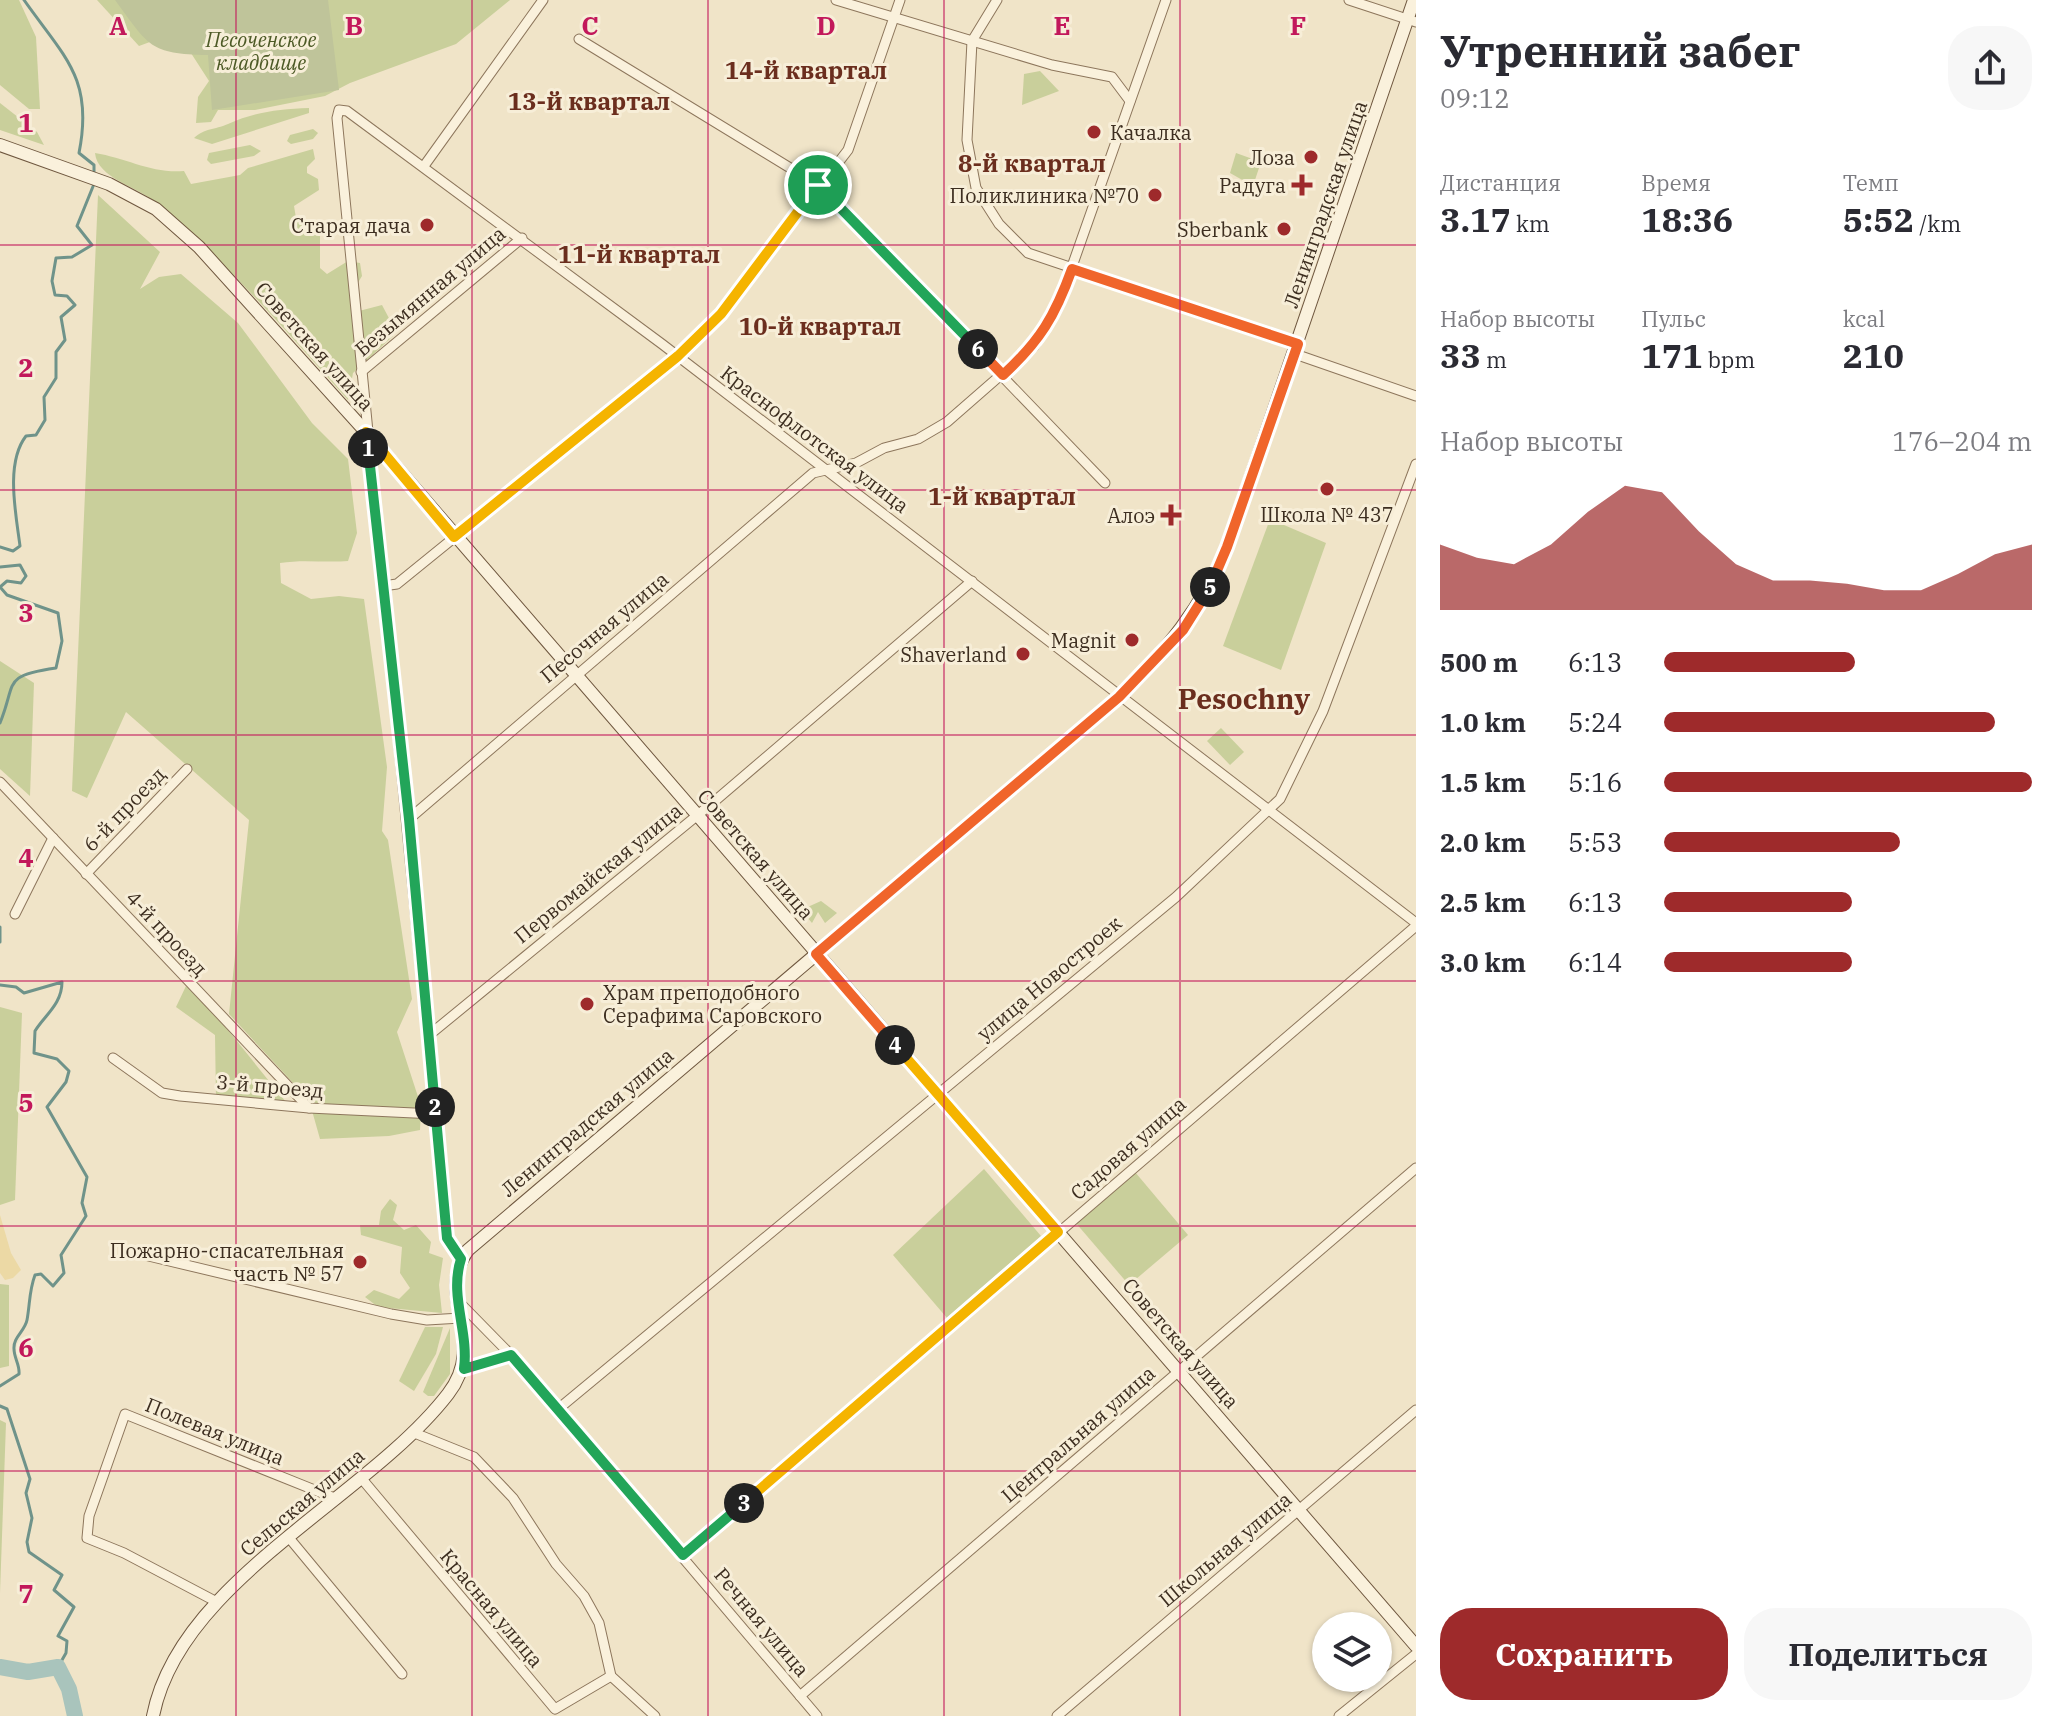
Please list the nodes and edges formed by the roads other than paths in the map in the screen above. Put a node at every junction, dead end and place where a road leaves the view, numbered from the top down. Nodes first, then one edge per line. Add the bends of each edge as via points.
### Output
1 (543, 0) edge
2 (836, 0) edge
3 (900, 0) edge
4 (997, 0) edge
5 (1166, 0) edge
6 (1349, 0) edge
7 (1414, 0) edge
8 (894, 21) junction
9 (1412, 21) edge
10 (579, 39) dead end
11 (972, 41) junction
12 (1130, 101) junction
13 (0, 145) edge
14 (424, 166) junction
15 (818, 185) junction
16 (522, 238) junction
17 (1072, 269) junction
18 (1297, 349) junction
19 (678, 356) junction
20 (361, 372) junction
21 (1003, 375) junction
22 (1416, 396) edge
23 (366, 432) junction
24 (1416, 464) edge
25 (828, 471) junction
26 (1105, 483) dead end
27 (454, 537) junction
28 (972, 581) junction
29 (383, 586) junction
30 (576, 674) junction
31 (1119, 697) junction
32 (187, 769) dead end
33 (0, 782) edge
34 (1268, 809) junction
35 (696, 816) junction
36 (409, 819) junction
37 (53, 838) junction
38 (86, 874) junction
39 (15, 914) dead end
40 (1416, 925) edge
41 (816, 954) junction
42 (428, 1036) junction
43 (113, 1058) dead end
44 (938, 1094) junction
45 (309, 1108) junction
46 (435, 1114) junction
47 (1416, 1168) edge
48 (1058, 1232) junction
49 (136, 1253) dead end
50 (457, 1260) junction
51 (457, 1300) junction
52 (461, 1318) junction
53 (511, 1355) junction
54 (464, 1369) junction
55 (1179, 1371) junction
56 (557, 1410) junction
57 (1416, 1410) edge
58 (412, 1432) junction
59 (362, 1479) junction
60 (337, 1499) junction
61 (1299, 1510) junction
62 (290, 1539) junction
63 (683, 1555) junction
64 (215, 1601) junction
65 (1416, 1646) edge
66 (1416, 1654) edge
67 (402, 1674) dead end
68 (611, 1676) junction
69 (800, 1696) junction
70 (153, 1716) edge
71 (655, 1716) edge
72 (817, 1716) edge
73 (1057, 1716) edge
74 (1339, 1716) edge

1 - 14 street
2 - 8 street
3 - 8 street
4 - 11 street
5 - 12 street, Песочная улица
6 - 9 street
7 - 9 main road, Ленинградская улица
8 - 11 street
8 - 15 street via 848,150
9 - 18 main road, Ленинградская улица
10 - 15 street
11 - 12 street via 1112,77
11 - 17 street via 967,140 976,188 999,224 1028,253
12 - 17 street, Песочная улица
13 - 23 main road, Советская улица via 109,184 156,209 199,247
14 - 16 street, Краснофлотская улица
14 - 20 street, Краснофлотская улица via 339,110
15 - 19 street via 721,314
15 - 21 street
16 - 19 street, Краснофлотская улица
16 - 20 street, Безымянная улица
17 - 18 street
17 - 21 street, Песочная улица via 1057,309 1034,346
18 - 22 street
18 - 31 main road, Ленинградская улица via 1215,578 1183,630
19 - 25 street, Краснофлотская улица
19 - 27 street
20 - 23 street
21 - 25 street, Песочная улица via 918,439
21 - 26 street
23 - 27 main road, Советская улица
23 - 29 street
24 - 34 street, улица Новостроек via 1323,711 1280,799
25 - 28 street, Краснофлотская улица
25 - 30 street, Песочная улица via 813,473
27 - 29 street via 397,584
27 - 30 main road, Советская улица
28 - 31 street, Краснофлотская улица
28 - 35 street, Первомайская улица
29 - 36 street
30 - 35 main road, Советская улица
30 - 36 street, Песочная улица
31 - 34 street, Краснофлотская улица
31 - 41 main road, Ленинградская улица
32 - 38 street, 6-й проезд
33 - 37 street, 4-й проезд
34 - 40 street, Краснофлотская улица
34 - 44 street, улица Новостроек via 1176,897
35 - 41 main road, Советская улица
35 - 42 street, Первомайская улица
36 - 42 street
37 - 38 street, 4-й проезд
37 - 39 street
38 - 45 street, 4-й проезд
40 - 48 street, Садовая улица
41 - 44 main road, Советская улица
41 - 50 main road, Ленинградская улица
42 - 46 street
43 - 45 street, 3-й проезд via 162,1093
44 - 48 main road, Советская улица
44 - 56 street, улица Новостроек
45 - 46 street, 3-й проезд
46 - 50 street via 447,1238
47 - 55 street, Центральная улица
48 - 55 main road, Советская улица
48 - 63 street, Садовая улица
49 - 52 street via 391,1314
50 - 51 main road
51 - 52 main road
51 - 53 street, Речная улица
52 - 54 main road
53 - 54 street
53 - 56 street, Речная улица
54 - 58 main road, Сельская улица
55 - 61 main road, Советская улица
55 - 69 street, Центральная улица
56 - 63 street, Речная улица
57 - 61 street, Школьная улица
58 - 59 main road, Сельская улица
58 - 68 street via 474,1457 513,1498 599,1623
59 - 60 main road, Сельская улица
59 - 68 street, Красная улица via 555,1709
60 - 62 main road, Сельская улица
60 - 64 street, Полевая улица via 125,1414 89,1516 87,1538
61 - 65 main road, Советская улица
61 - 73 street, Школьная улица
62 - 64 main road, Сельская улица
62 - 67 street
63 - 69 street, Речная улица
64 - 70 main road, Сельская улица via 163,1684
66 - 74 street
68 - 71 street
69 - 72 street, Речная улица

